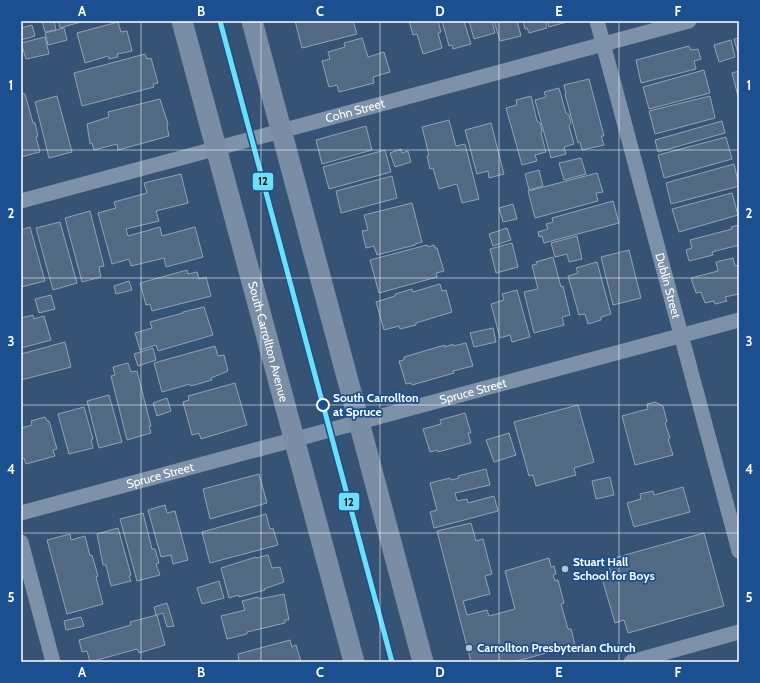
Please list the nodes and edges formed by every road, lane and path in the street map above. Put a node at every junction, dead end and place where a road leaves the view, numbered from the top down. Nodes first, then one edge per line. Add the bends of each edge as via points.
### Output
1 (182, 21) edge
2 (252, 21) edge
3 (597, 21) edge
4 (690, 21) edge
5 (603, 44) junction
6 (281, 131) junction
7 (216, 149) junction
8 (21, 201) edge
9 (739, 320) edge
10 (681, 335) junction
11 (358, 422) junction
12 (294, 440) junction
13 (21, 513) edge
14 (21, 542) edge
15 (739, 551) edge
16 (739, 632) edge
17 (53, 662) edge
18 (354, 662) edge
19 (423, 662) edge
20 (631, 662) edge

1 - 7 main road, South Carrollton Avenue
2 - 6 main road
3 - 5 street, Dublin Street
4 - 5 street, Cohn Street
5 - 6 street, Cohn Street
5 - 10 street, Dublin Street
6 - 7 street, Cohn Street
6 - 11 main road
7 - 8 street, Cohn Street
7 - 12 main road, South Carrollton Avenue
9 - 10 street, Spruce Street
10 - 11 street, Spruce Street
10 - 15 street, Dublin Street
11 - 12 street, Spruce Street
11 - 19 main road
12 - 13 street, Spruce Street
12 - 18 main road, South Carrollton Avenue
14 - 17 street
16 - 20 street

